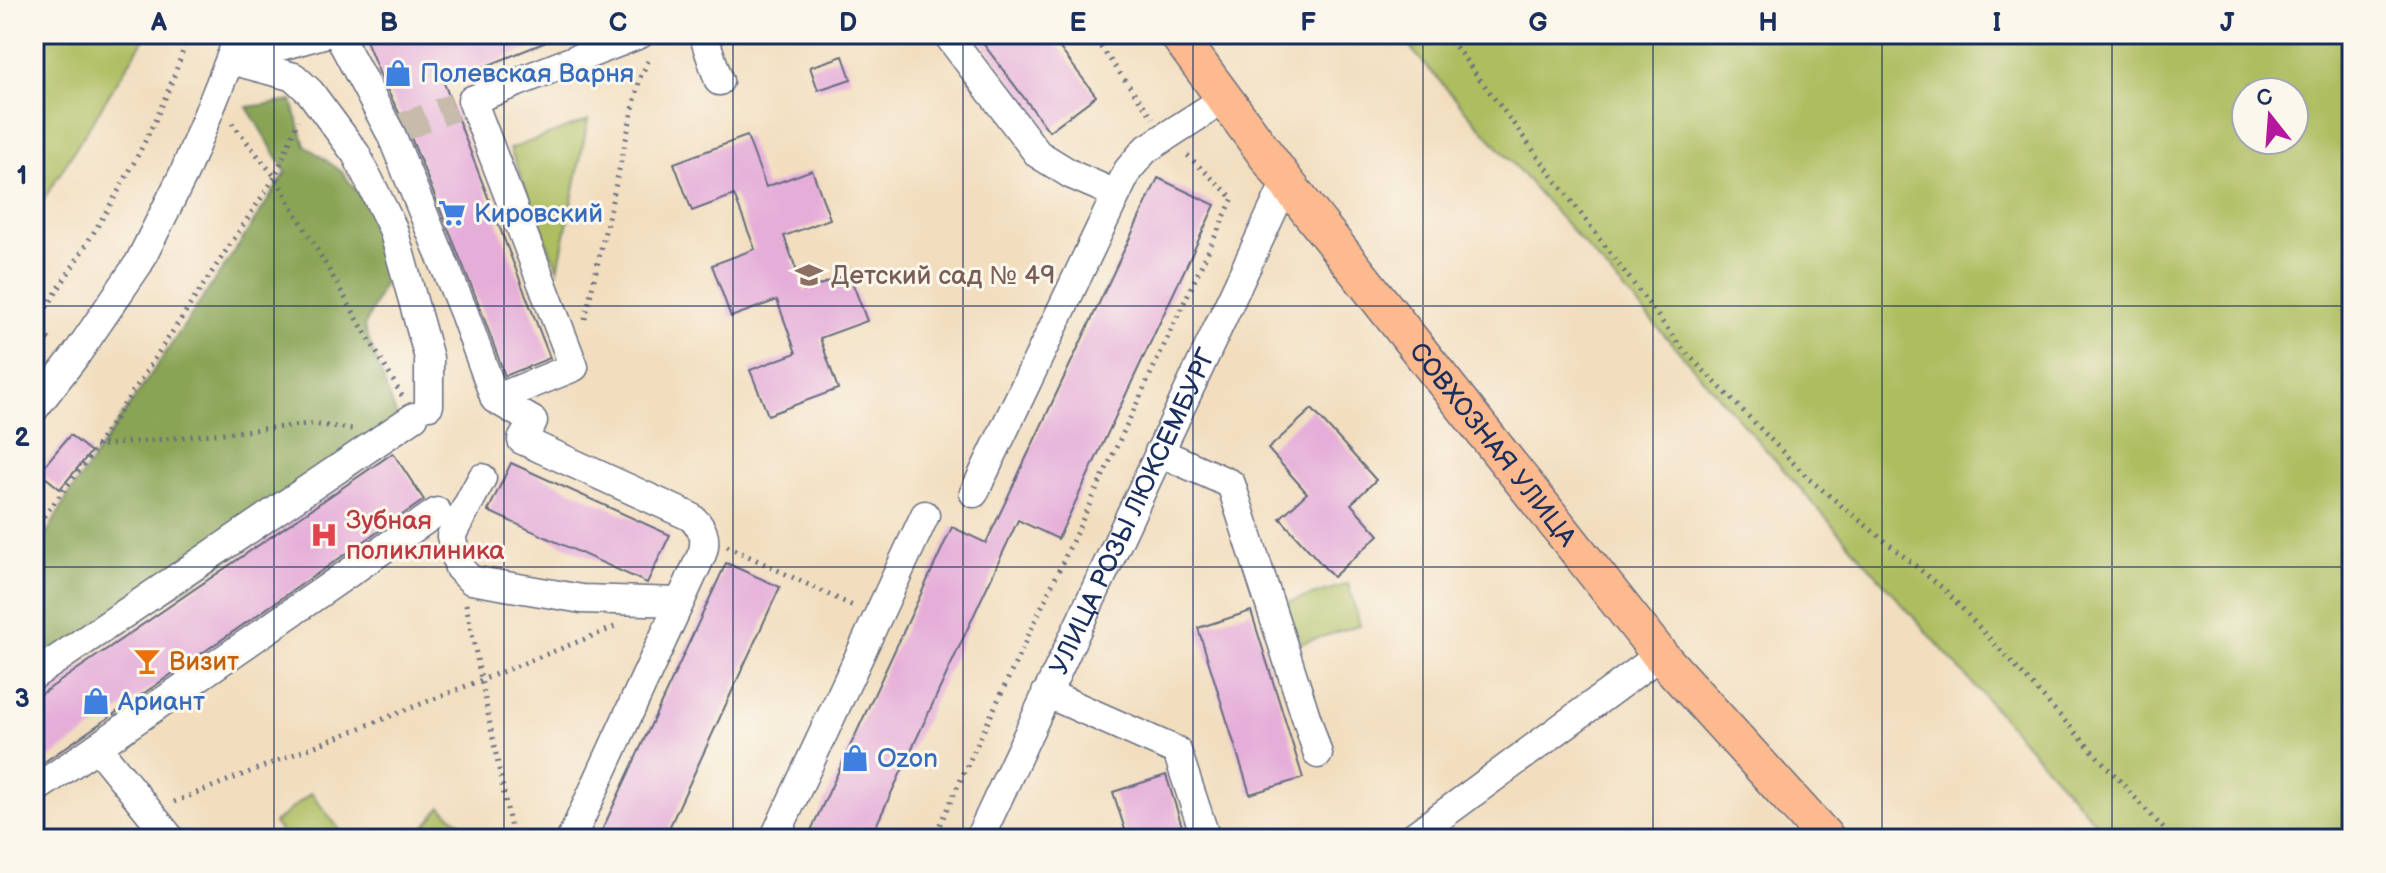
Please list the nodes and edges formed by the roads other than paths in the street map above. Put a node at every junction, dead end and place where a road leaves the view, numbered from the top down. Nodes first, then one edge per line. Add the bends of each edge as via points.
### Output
1 (323, 34) edge
2 (338, 34) edge
3 (703, 34) edge
4 (947, 34) edge
5 (1177, 34) edge
6 (649, 40) edge
7 (235, 47) edge
8 (719, 81) dead end
9 (1224, 99) junction
10 (396, 131) junction
11 (343, 136) junction
12 (1286, 182) junction
13 (1116, 194) junction
14 (495, 399) junction
15 (34, 409) edge
16 (1159, 452) junction
17 (482, 478) dead end
18 (974, 493) dead end
19 (437, 512) dead end
20 (925, 515) dead end
21 (679, 602) junction
22 (1660, 655) junction
23 (34, 675) edge
24 (1046, 693) junction
25 (97, 747) junction
26 (1318, 754) dead end
27 (34, 790) edge
28 (1438, 830) edge
29 (982, 838) edge
30 (171, 839) edge
31 (571, 839) edge
32 (774, 839) edge
33 (1206, 839) edge
34 (1410, 839) edge
35 (1827, 839) edge

1 - 7 street
2 - 10 street
3 - 8 street
4 - 13 street via 1038,154
5 - 9 main road, СОВХОЗНАЯ УЛИЦА
6 - 14 street via 463,104 574,367
7 - 11 street via 294,77
7 - 15 street via 185,171 139,263
9 - 12 main road, СОВХОЗНАЯ УЛИЦА
9 - 13 street via 1137,158
10 - 11 street
10 - 14 street
11 - 23 street via 393,229 429,358 422,411
12 - 16 street, УЛИЦА РОЗЫ ЛЮКСЕМБУРГ
12 - 22 main road, СОВХОЗНАЯ УЛИЦА
13 - 18 street
14 - 21 street via 533,421 522,440 697,522 704,536 702,554
16 - 24 street, УЛИЦА РОЗЫ ЛЮКСЕМБУРГ
16 - 26 street via 1231,484
17 - 21 street via 451,536 459,568 471,580 582,599
19 - 25 street
20 - 32 street
21 - 31 street
22 - 28 street
22 - 35 main road, СОВХОЗНАЯ УЛИЦА
24 - 29 street, УЛИЦА РОЗЫ ЛЮКСЕМБУРГ
24 - 33 street via 1177,751
25 - 27 street
25 - 30 street
28 - 34 street

